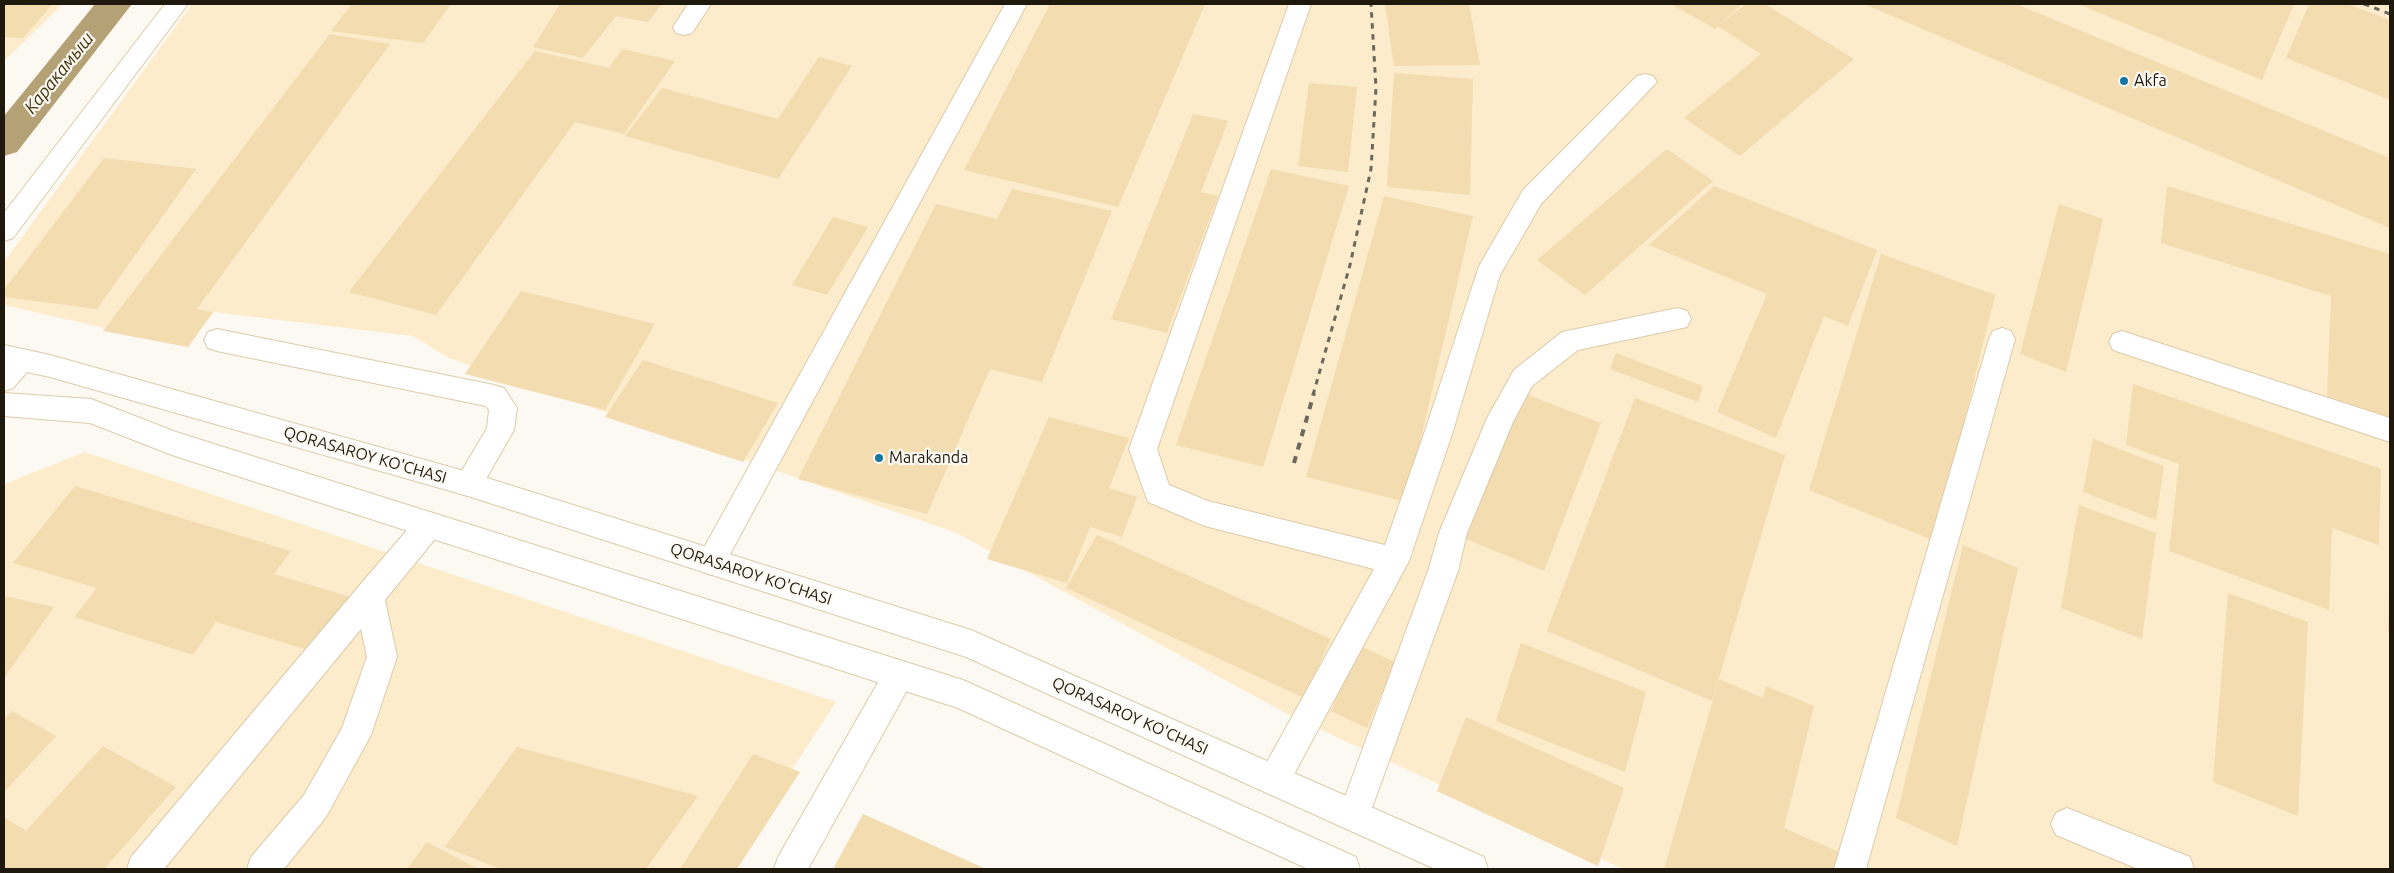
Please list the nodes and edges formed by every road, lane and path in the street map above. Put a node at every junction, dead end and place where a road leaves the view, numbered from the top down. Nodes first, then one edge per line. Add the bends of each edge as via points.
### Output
1 (177, 4) edge
2 (700, 4) edge
3 (1016, 4) edge
4 (1300, 4) edge
5 (684, 28) dead end
6 (1645, 82) dead end
7 (4, 231) edge
8 (1678, 319) dead end
9 (2002, 339) dead end
10 (217, 340) dead end
11 (2122, 342) dead end
12 (12, 358) edge
13 (50, 366) junction
14 (7, 401) edge
15 (2390, 430) edge
16 (468, 484) junction
17 (429, 525) junction
18 (1394, 561) junction
19 (711, 562) junction
20 (369, 596) junction
21 (899, 675) junction
22 (1274, 780) junction
23 (1354, 816) junction
24 (2067, 824) dead end
25 (143, 869) edge
26 (263, 869) edge
27 (790, 869) edge
28 (1344, 869) edge
29 (1472, 869) edge
30 (1850, 869) edge
31 (2178, 869) edge

1 - 7 main road
2 - 5 main road
3 - 19 main road
4 - 18 main road via 1143,448 1158,493 1205,513
6 - 18 main road via 1532,197 1488,273
8 - 23 main road via 1572,340 1523,378 1501,418 1453,533 1444,570
9 - 30 main road
10 - 16 main road via 494,396 503,408 500,430
11 - 15 main road
12 - 13 main road, QORASAROY KO'CHASI
12 - 14 main road
13 - 14 main road
13 - 16 main road, QORASAROY KO'CHASI
14 - 17 main road via 91,411 172,443
16 - 19 main road, QORASAROY KO'CHASI
17 - 20 main road
17 - 21 main road
18 - 22 main road
19 - 22 main road, QORASAROY KO'CHASI via 970,644
20 - 25 main road
20 - 26 main road via 382,657 355,735 315,806
21 - 27 main road
21 - 28 main road via 963,696
22 - 23 main road, QORASAROY KO'CHASI
23 - 29 main road, QORASAROY KO'CHASI
24 - 31 main road

